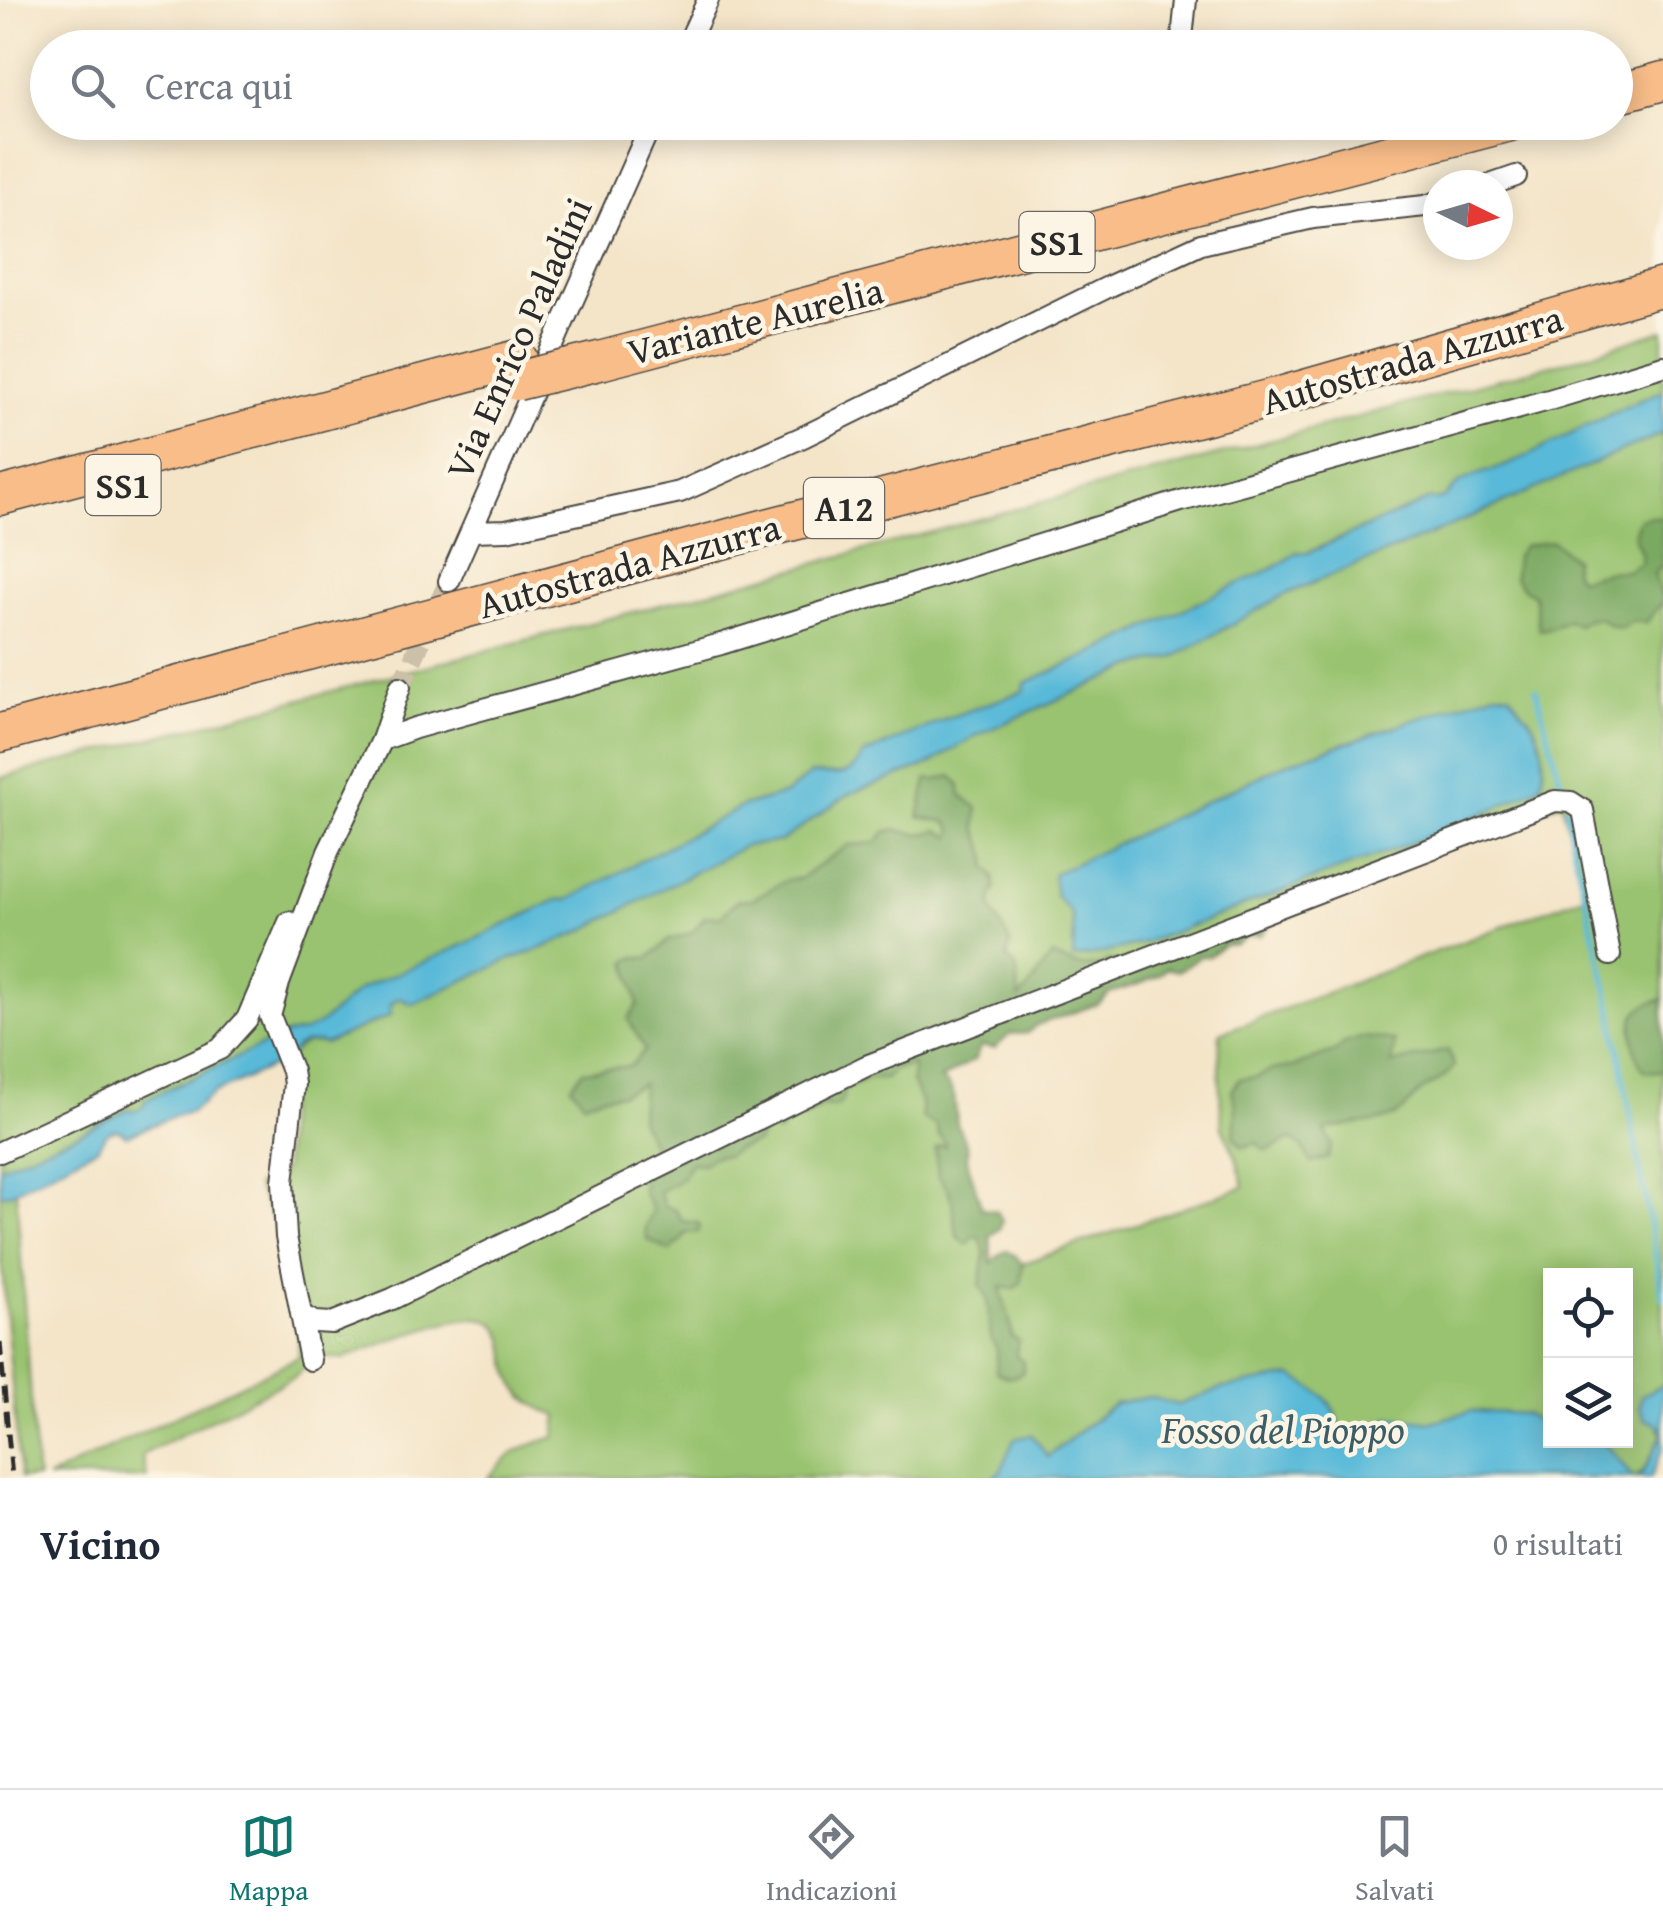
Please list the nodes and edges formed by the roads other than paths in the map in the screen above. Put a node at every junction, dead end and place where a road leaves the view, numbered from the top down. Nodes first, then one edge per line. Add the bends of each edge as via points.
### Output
1 (708, 0) edge
2 (1186, 0) edge
3 (694, 30) edge
4 (1183, 30) edge
5 (1663, 60) edge
6 (1633, 68) edge
7 (1663, 81) edge
8 (1633, 89) edge
9 (644, 140) edge
10 (1358, 140) edge
11 (1438, 140) edge
12 (1516, 176) dead end
13 (1513, 177) edge
14 (1423, 206) edge
15 (1663, 287) edge
16 (1663, 313) edge
17 (601, 349) junction
18 (1663, 366) edge
19 (517, 370) junction
20 (0, 496) edge
21 (0, 518) edge
22 (472, 531) junction
23 (449, 581) tunnel mouth
24 (400, 687) tunnel mouth
25 (382, 740) junction
26 (14, 742) edge
27 (340, 825) junction
28 (1610, 955) dead end
29 (0, 1152) edge
30 (302, 1316) junction
31 (310, 1360) dead end

1 - 3 street
2 - 4 street
5 - 6 highway
7 - 8 highway
9 - 22 street, Via Enrico Paladini
10 - 17 highway, Variante Aurelia / SS1
11 - 17 highway, Variante Aurelia / SS1
12 - 13 street
14 - 22 street via 1313,218 1201,244 680,492 506,530
15 - 26 highway, Autostrada Azzurra / A12 via 1284,395 758,530
16 - 26 highway, Autostrada Azzurra / A12 via 1078,474
17 - 19 highway, Variante Aurelia / SS1
18 - 25 street via 1181,500 721,644
19 - 20 highway, Variante Aurelia / SS1
19 - 21 highway, Variante Aurelia / SS1
22 - 23 street, Via Enrico Paladini
24 - 25 street
25 - 27 street
27 - 29 street via 328,832 247,1018 220,1049
27 - 30 street via 270,1016 292,1071 283,1182
28 - 30 street via 1583,810 1564,801 866,1066 392,1298 324,1324
30 - 31 street

